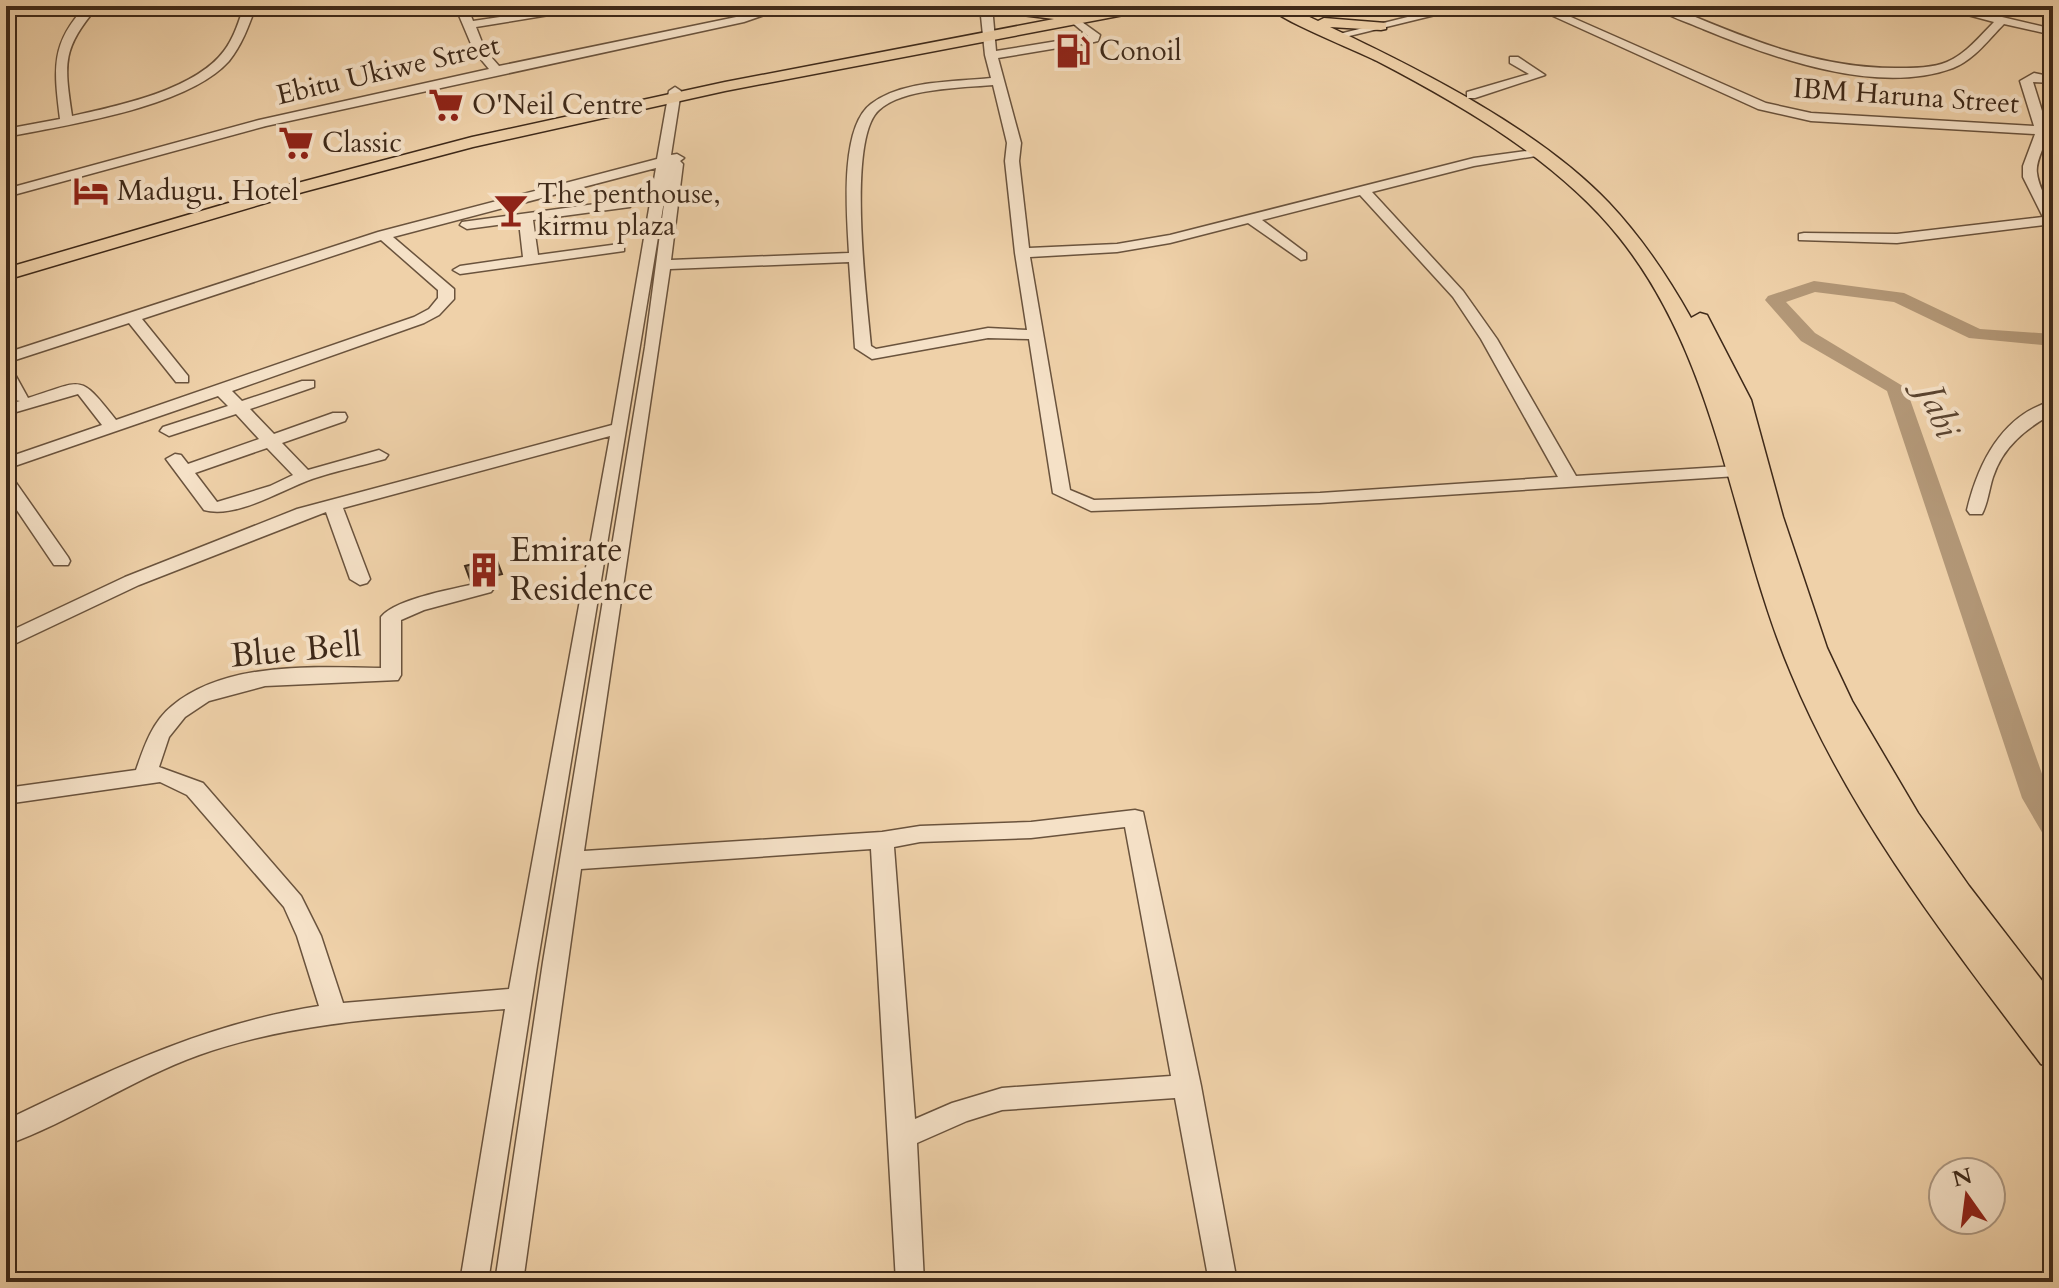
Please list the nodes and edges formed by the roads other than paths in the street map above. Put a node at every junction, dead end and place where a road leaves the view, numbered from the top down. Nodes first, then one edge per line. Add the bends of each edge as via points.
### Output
1 (92, 6) edge
2 (250, 6) edge
3 (461, 6) edge
4 (595, 6) edge
5 (784, 6) edge
6 (1107, 6) edge
7 (1150, 6) edge
8 (1274, 6) edge
9 (1284, 6) edge
10 (1466, 6) edge
11 (1537, 6) edge
12 (1659, 6) edge
13 (1940, 6) edge
14 (994, 7) edge
15 (1068, 17) junction
16 (1317, 21) junction
17 (468, 25) junction
18 (1996, 25) junction
19 (2053, 32) edge
20 (1341, 35) junction
21 (995, 38) junction
22 (1379, 38) junction
23 (1514, 60) dead end
24 (496, 70) junction
25 (2052, 80) edge
26 (998, 81) junction
27 (1471, 95) junction
28 (681, 99) junction
29 (67, 122) junction
30 (2047, 130) edge
31 (6, 133) edge
32 (1537, 152) junction
33 (671, 160) junction
34 (1364, 191) junction
35 (6, 193) edge
36 (532, 196) junction
37 (625, 204) dead end
38 (531, 215) junction
39 (1250, 218) junction
40 (1626, 226) junction
41 (451, 227) dead end
42 (383, 235) junction
43 (1804, 237) dead end
44 (619, 248) dead end
45 (1022, 253) junction
46 (1301, 256) dead end
47 (858, 257) junction
48 (531, 260) junction
49 (6, 265) edge
50 (665, 265) junction
51 (460, 270) dead end
52 (6, 274) edge
53 (133, 317) junction
54 (1037, 335) junction
55 (6, 358) edge
56 (6, 372) edge
57 (182, 379) dead end
58 (308, 384) dead end
59 (221, 389) junction
60 (21, 396) dead end
61 (2053, 406) edge
62 (239, 407) junction
63 (6, 410) edge
64 (339, 417) dead end
65 (113, 428) junction
66 (620, 428) junction
67 (169, 431) dead end
68 (271, 440) junction
69 (379, 455) dead end
70 (6, 464) edge
71 (1737, 471) junction
72 (304, 476) junction
73 (6, 481) edge
74 (1570, 482) junction
75 (332, 503) junction
76 (1976, 510) dead end
77 (61, 561) dead end
78 (360, 579) dead end
79 (484, 588) dead end
80 (6, 641) edge
81 (145, 775) junction
82 (6, 796) edge
83 (882, 840) junction
84 (572, 861) junction
85 (555, 962) junction
86 (525, 966) junction
87 (521, 998) junction
88 (334, 1014) junction
89 (2053, 1020) edge
90 (2053, 1054) edge
91 (1188, 1086) junction
92 (6, 1133) edge
93 (903, 1137) junction
94 (474, 1282) edge
95 (509, 1282) edge
96 (910, 1282) edge
97 (1223, 1282) edge

1 - 29 street via 73,24 62,45
2 - 29 street via 236,43 197,79
3 - 17 street
4 - 17 street
5 - 24 street, Ebitu Ukiwe Street via 744,19
6 - 15 main road
7 - 15 main road
8 - 20 main road
9 - 16 main road
10 - 22 street
11 - 30 street, IBM Haruna Street via 1784,112
12 - 18 street via 1811,65 1877,72 1925,71 1956,62
13 - 18 street
14 - 15 main road
14 - 21 street
15 - 21 main road
15 - 21 street via 1094,39
16 - 20 main road
16 - 22 main road
17 - 24 street
18 - 19 street
20 - 22 main road
20 - 32 main road via 1459,98
21 - 26 street
21 - 28 main road
21 - 28 main road
22 - 27 main road
23 - 27 street via 1539,75
24 - 35 street, Ebitu Ukiwe Street via 263,123
25 - 30 street via 2026,81
26 - 45 street via 1014,143
26 - 47 street via 925,90 870,110 861,124 853,181
27 - 40 main road via 1552,152 1620,211
28 - 33 street
28 - 49 main road via 522,123 349,166
28 - 52 main road via 367,169
29 - 31 street
30 - 43 street via 2030,177 2051,220 1890,241
32 - 34 street via 1474,162
32 - 40 main road
33 - 36 street
33 - 50 street
33 - 66 street
34 - 39 street
34 - 74 street via 1458,294
36 - 38 street
36 - 42 street
37 - 38 street
38 - 41 street
38 - 48 street
39 - 45 street via 1117,248
39 - 46 street
40 - 71 main road via 1690,334 1716,397
40 - 89 main road via 1674,279 1740,400 1771,517 1814,648 1838,701 1908,821
42 - 53 street
42 - 59 street via 446,289 446,299 434,312
44 - 48 street
45 - 54 street
47 - 50 street
47 - 54 street via 866,352 906,352 988,333
48 - 51 street
50 - 84 street
53 - 55 street
53 - 57 street
54 - 74 street via 1062,493 1083,505 1320,498
56 - 60 street
58 - 62 street
59 - 62 street
59 - 65 street
61 - 76 street via 2017,427 1998,446 1982,480
62 - 67 street
62 - 68 street
63 - 65 street via 79,388
64 - 68 street
65 - 70 street
66 - 75 street
66 - 86 street
68 - 72 street
68 - 72 street via 180,465 210,506 217,508
69 - 72 street
71 - 74 street
71 - 90 main road via 1816,699 1933,897
73 - 77 street
75 - 78 street
75 - 80 street via 132,581
79 - 81 street, Blue Bell via 391,617 391,675 266,679 222,687 187,705 160,732
81 - 82 street
81 - 88 street via 162,774 195,789 293,902
83 - 84 street
83 - 91 street via 1135,818
83 - 93 street
84 - 85 street
85 - 86 street
85 - 95 street
86 - 87 street
87 - 88 street
87 - 94 street
88 - 92 street via 217,1038
91 - 93 street via 1002,1099
91 - 97 street
93 - 96 street

